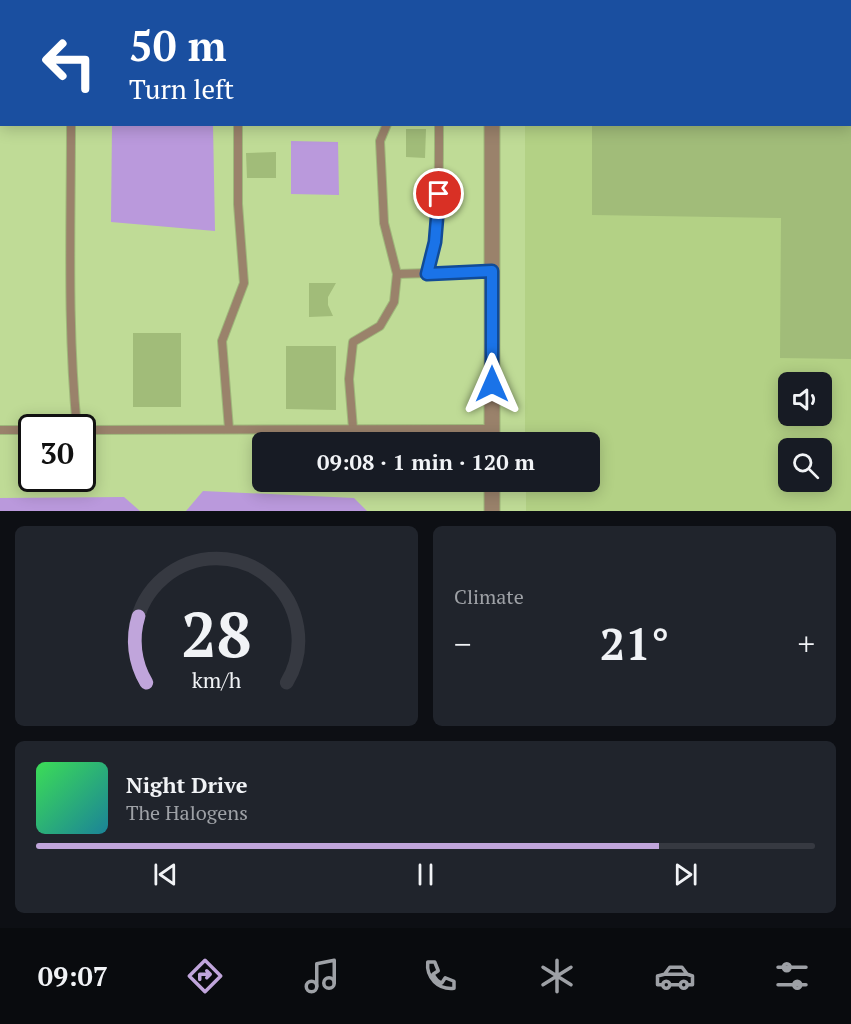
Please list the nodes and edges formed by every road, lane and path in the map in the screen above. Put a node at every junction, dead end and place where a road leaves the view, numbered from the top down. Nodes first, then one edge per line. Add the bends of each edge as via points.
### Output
1 (71, 126) edge
2 (238, 126) edge
3 (386, 126) edge
4 (439, 126) edge
5 (492, 126) edge
6 (492, 271) junction
7 (397, 274) junction
8 (427, 274) junction
9 (76, 414) edge
10 (230, 429) junction
11 (353, 429) junction
12 (0, 430) edge
13 (18, 430) edge
14 (96, 430) edge
15 (413, 432) edge
16 (492, 432) edge
17 (492, 492) edge
18 (492, 511) edge

1 - 9 lane via 70,329
2 - 10 lane via 244,283 222,341
3 - 7 lane via 380,141 384,223
4 - 8 lane via 439,194 435,242
5 - 6 street
6 - 8 lane
6 - 16 street
7 - 8 lane
7 - 11 lane via 394,302 380,326 353,342 349,380
10 - 11 lane
10 - 14 lane
11 - 15 lane
12 - 13 lane
17 - 18 street

